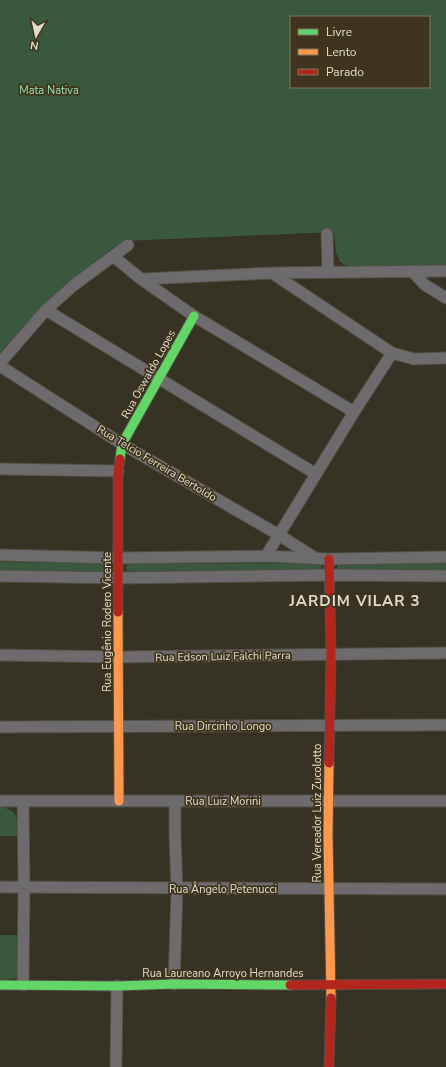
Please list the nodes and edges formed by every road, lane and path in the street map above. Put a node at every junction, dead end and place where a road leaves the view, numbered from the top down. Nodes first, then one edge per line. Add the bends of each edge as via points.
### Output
1 (327, 234) dead end
2 (128, 245) dead end
3 (113, 256) junction
4 (412, 271) junction
5 (446, 271) edge
6 (328, 272) junction
7 (272, 273) junction
8 (141, 279) junction
9 (446, 298) edge
10 (46, 310) junction
11 (194, 316) junction
12 (392, 353) junction
13 (446, 358) edge
14 (0, 363) edge
15 (0, 366) edge
16 (159, 379) junction
17 (354, 412) junction
18 (122, 444) junction
19 (0, 469) edge
20 (118, 471) junction
21 (316, 474) junction
22 (279, 535) junction
23 (0, 555) edge
24 (266, 556) junction
25 (446, 557) edge
26 (119, 558) junction
27 (316, 558) junction
28 (329, 559) junction
29 (329, 575) junction
30 (0, 576) edge
31 (446, 576) edge
32 (118, 578) junction
33 (446, 653) edge
34 (0, 655) edge
35 (331, 655) junction
36 (119, 656) junction
37 (446, 725) edge
38 (330, 726) junction
39 (0, 727) edge
40 (120, 727) junction
41 (0, 801) edge
42 (23, 801) junction
43 (119, 801) junction
44 (175, 801) junction
45 (328, 801) junction
46 (446, 801) edge
47 (24, 887) junction
48 (0, 888) edge
49 (177, 889) junction
50 (329, 890) junction
51 (446, 890) edge
52 (174, 984) junction
53 (446, 984) edge
54 (0, 985) edge
55 (23, 985) junction
56 (331, 985) junction
57 (117, 986) junction
58 (112, 1067) edge
59 (116, 1067) edge
60 (120, 1067) edge
61 (329, 1067) edge

1 - 6 street
2 - 3 street
3 - 8 street
3 - 10 street
4 - 5 street
4 - 6 street
4 - 9 street via 425,285
6 - 7 street
7 - 8 street
7 - 12 street
8 - 11 street
10 - 14 street
10 - 16 street
11 - 16 street, Rua Oswaldo Lopes
11 - 17 street
12 - 13 street via 414,359
12 - 17 street
15 - 18 street, Rua Telcio Ferreira Bertoldo
16 - 18 street, Rua Oswaldo Lopes
16 - 21 street
17 - 21 street
18 - 20 street, Rua Eugênio Rodero Vicente
18 - 22 street, Rua Telcio Ferreira Bertoldo
19 - 20 street
20 - 26 street, Rua Eugênio Rodero Vicente
21 - 22 street
22 - 24 street
22 - 27 street, Rua Telcio Ferreira Bertoldo
23 - 26 street
24 - 26 street
24 - 27 street
25 - 28 street
26 - 32 street, Rua Eugênio Rodero Vicente
27 - 28 street
28 - 29 street, Rua Vereador Luiz Zucolotto
29 - 31 street
29 - 32 street
29 - 35 street, Rua Vereador Luiz Zucolotto
30 - 32 street
32 - 36 street, Rua Eugênio Rodero Vicente
33 - 35 street, Rua Edson Luiz Falchi Parra
34 - 36 street, Rua Edson Luiz Falchi Parra
35 - 36 street, Rua Edson Luiz Falchi Parra
35 - 38 street, Rua Vereador Luiz Zucolotto
36 - 40 street, Rua Eugênio Rodero Vicente
37 - 38 street, Rua Dircinho Longo
38 - 40 street, Rua Dircinho Longo
38 - 45 street, Rua Vereador Luiz Zucolotto
39 - 40 street, Rua Dircinho Longo
40 - 43 street, Rua Eugênio Rodero Vicente
41 - 42 street, Rua Luiz Morini
42 - 43 street, Rua Luiz Morini
42 - 47 street
43 - 44 street, Rua Luiz Morini
44 - 45 street, Rua Luiz Morini
44 - 49 street
45 - 46 street, Rua Luiz Morini
45 - 50 street, Rua Vereador Luiz Zucolotto
47 - 48 street, Rua Ângelo Petenucci
47 - 49 street, Rua Ângelo Petenucci
47 - 55 street
49 - 50 street, Rua Ângelo Petenucci
49 - 52 street
50 - 51 street, Rua Ângelo Petenucci
50 - 56 street, Rua Vereador Luiz Zucolotto
52 - 56 street, Rua Laureano Arroyo Hernandes
52 - 57 street, Rua Laureano Arroyo Hernandes
53 - 56 street, Rua Laureano Arroyo Hernandes
54 - 55 street, Rua Laureano Arroyo Hernandes
55 - 57 street, Rua Laureano Arroyo Hernandes
56 - 61 street, Rua Vereador Luiz Zucolotto
57 - 59 street
58 - 59 street
59 - 60 street

